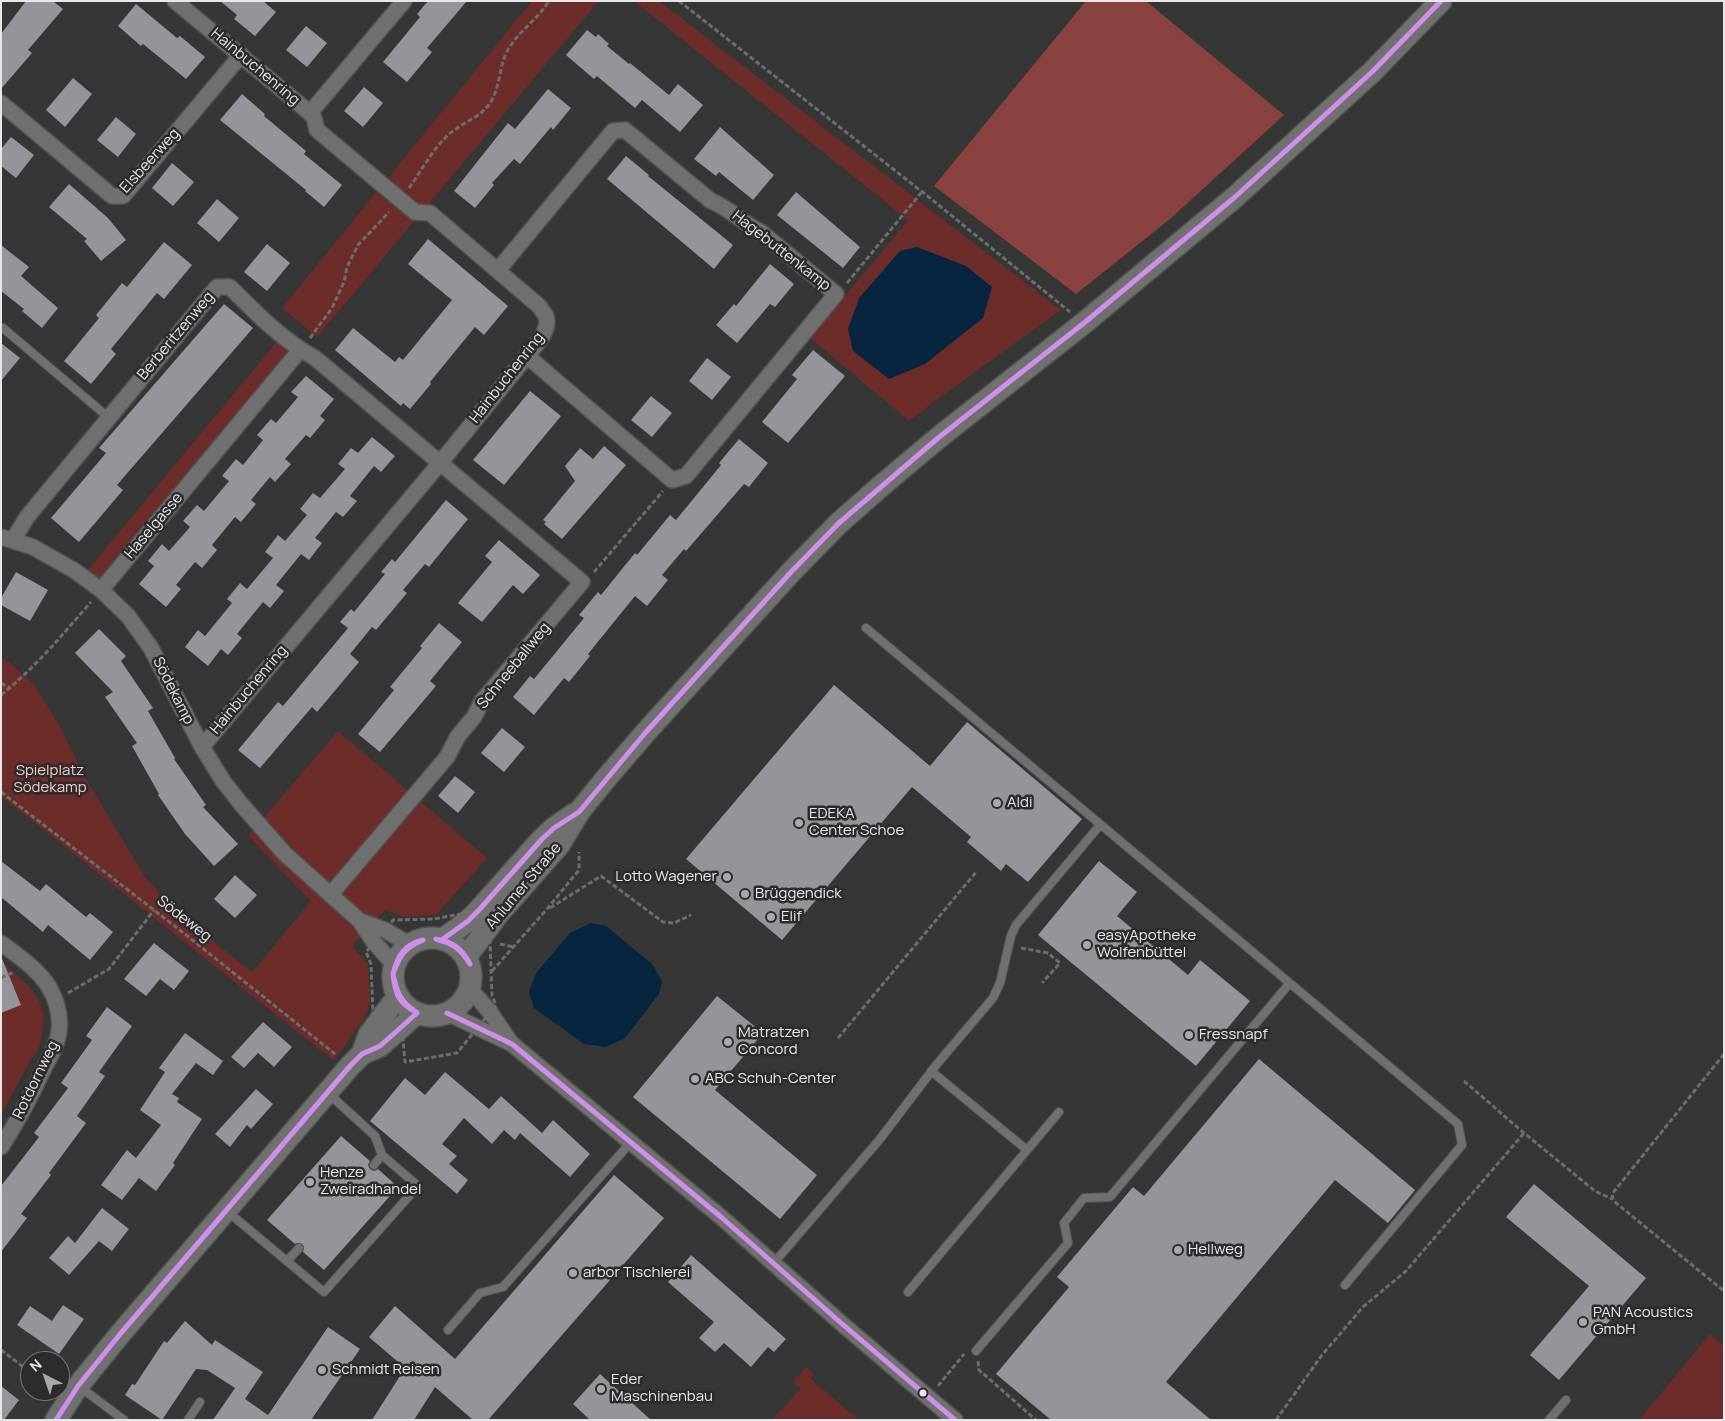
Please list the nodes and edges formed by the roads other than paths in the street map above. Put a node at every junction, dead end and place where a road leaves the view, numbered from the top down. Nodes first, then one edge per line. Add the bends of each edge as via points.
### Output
1 (175, 1) edge
2 (404, 1) edge
3 (1441, 1) edge
4 (241, 55) junction
5 (1, 103) edge
6 (310, 113) junction
7 (498, 270) junction
8 (3, 328) dead end
9 (300, 350) junction
10 (527, 356) junction
11 (108, 417) junction
12 (440, 463) junction
13 (7, 539) edge
14 (101, 590) junction
15 (866, 628) dead end
16 (202, 746) junction
17 (1100, 825) junction
18 (331, 894) junction
19 (360, 920) junction
20 (476, 928) junction
21 (443, 939) junction
22 (1, 943) edge
23 (410, 945) junction
24 (466, 958) junction
25 (395, 966) junction
26 (1289, 984) junction
27 (470, 989) junction
28 (398, 996) junction
29 (417, 1013) junction
30 (447, 1013) junction
31 (388, 1026) junction
32 (512, 1044) junction
33 (931, 1071) junction
34 (327, 1093) junction
35 (1058, 1112) dead end
36 (631, 1142) junction
37 (1, 1147) edge
38 (1027, 1150) junction
39 (382, 1155) junction
40 (374, 1165) dead end
41 (226, 1210) junction
42 (300, 1248) dead end
43 (288, 1260) junction
44 (774, 1264) junction
45 (1345, 1285) dead end
46 (908, 1292) dead end
47 (448, 1330) dead end
48 (976, 1351) road end
49 (78, 1386) junction
50 (1566, 1400) dead end
51 (200, 1402) dead end
52 (56, 1420) edge
53 (124, 1420) edge
54 (188, 1420) edge
55 (955, 1420) edge
56 (1549, 1420) edge

1 - 4 street, Hainbuchenring
2 - 6 street
3 - 20 main road, Ahlumer Straße via 1291,148 1168,255 938,438 839,523 646,732 579,812 559,845 499,913
4 - 5 street, Elsbeerweg via 123,196 112,196
4 - 6 street, Hainbuchenring
6 - 7 street, Hainbuchenring via 317,130 416,212 430,213
7 - 10 street, Hainbuchenring via 539,306 546,318 540,339
7 - 10 street, Hagebuttenkamp via 613,131 625,130 711,201 761,232 836,294 686,476 672,480
8 - 11 lane
9 - 11 street, Berberitzenweg via 230,287 217,287
9 - 12 street, Berberitzenweg via 315,358
9 - 14 street, Haselgasse
10 - 12 street, Hainbuchenring
11 - 13 street, Berberitzenweg
12 - 16 street, Hainbuchenring
12 - 18 street, Schneeballweg via 582,582 482,701 447,757
13 - 14 street, Södekamp via 52,557
14 - 16 street, Södekamp via 128,616 151,648
15 - 17 lane
16 - 18 street, Södekamp via 223,781 261,828
17 - 26 lane
17 - 33 lane via 1016,925 993,998
18 - 19 street, Södekamp
19 - 23 street, Södekamp
19 - 25 street, Södekamp
20 - 21 main road, Ahlumer Straße
20 - 24 main road, Ahlumer Straße
21 - 23 main road via 426,938
21 - 24 main road via 456,946
22 - 37 street, Rotdornweg via 48,985 60,1017 54,1049 30,1099
23 - 25 main road
24 - 27 main road via 471,973
25 - 28 main road via 393,982
26 - 45 lane via 1458,1124 1462,1145
26 - 48 lane via 1110,1197 1084,1198 1064,1223 1068,1243
27 - 30 main road via 461,1004
27 - 32 street
28 - 29 main road
28 - 31 main road
29 - 30 main road via 432,1016
29 - 31 main road
30 - 32 street
31 - 34 main road via 380,1046 356,1060
32 - 36 street
33 - 38 lane
33 - 44 lane via 880,1139
34 - 39 lane via 375,1136
34 - 41 main road
35 - 38 lane
36 - 44 street
36 - 47 lane via 503,1287 480,1293
38 - 46 lane
39 - 40 lane
39 - 43 lane via 418,1186 324,1292
41 - 43 lane
41 - 49 main road
42 - 43 lane
44 - 55 street
49 - 52 main road
49 - 53 lane
50 - 56 lane
51 - 54 lane

